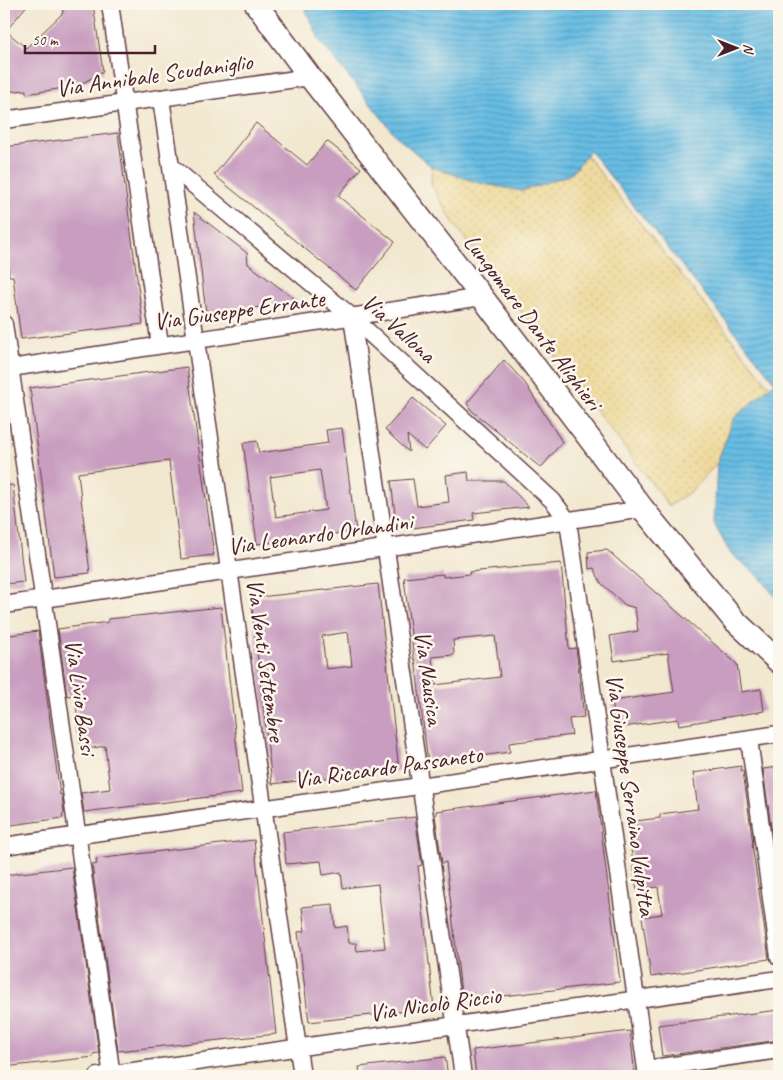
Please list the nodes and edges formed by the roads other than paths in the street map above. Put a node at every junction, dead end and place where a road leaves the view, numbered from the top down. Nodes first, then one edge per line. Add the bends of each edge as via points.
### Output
1 (110, 4) edge
2 (256, 4) edge
3 (310, 78) junction
4 (161, 98) junction
5 (124, 104) junction
6 (4, 120) edge
7 (172, 167) junction
8 (482, 297) junction
9 (352, 317) junction
10 (4, 324) edge
11 (196, 340) junction
12 (160, 345) junction
13 (7, 368) edge
14 (643, 509) junction
15 (568, 521) junction
16 (386, 548) junction
17 (230, 571) junction
18 (43, 599) junction
19 (4, 605) edge
20 (779, 662) edge
21 (779, 734) edge
22 (750, 739) junction
23 (602, 760) junction
24 (420, 786) junction
25 (264, 809) junction
26 (77, 835) junction
27 (4, 846) edge
28 (779, 958) edge
29 (779, 979) edge
30 (636, 1000) junction
31 (456, 1025) junction
32 (298, 1048) junction
33 (779, 1050) edge
34 (647, 1073) edge
35 (107, 1076) edge
36 (302, 1076) edge
37 (463, 1076) edge

1 - 5 street
2 - 3 main road, Lungomare Dante Alighieri
3 - 4 street, Via Annibale Scudaniglio
3 - 8 main road, Lungomare Dante Alighieri
4 - 5 street, Via Annibale Scudaniglio
4 - 7 street, Via Venti Settembre
5 - 6 street, Via Annibale Scudaniglio
5 - 12 street
7 - 9 street, Via Vallona
7 - 11 street, Via Venti Settembre
8 - 9 street, Via Giuseppe Errante
8 - 14 main road, Lungomare Dante Alighieri
9 - 11 street, Via Giuseppe Errante
9 - 15 street, Via Vallona via 553,501
9 - 16 street, Via Nausica
10 - 13 street, Via Livio Bassi
11 - 12 street, Via Giuseppe Errante
11 - 17 street, Via Venti Settembre
12 - 13 street, Via Giuseppe Errante
13 - 18 street, Via Livio Bassi
14 - 15 street, Via Leonardo Orlandini
14 - 20 main road, Lungomare Dante Alighieri via 733,619
15 - 16 street, Via Leonardo Orlandini
15 - 23 street, Via Giuseppe Serraino Vulpitta
16 - 17 street, Via Leonardo Orlandini
16 - 24 street, Via Nausica
17 - 18 street, Via Leonardo Orlandini
17 - 25 street, Via Venti Settembre
18 - 19 street, Via Leonardo Orlandini
18 - 26 street, Via Livio Bassi
21 - 22 street, Via Riccardo Passaneto
22 - 23 street, Via Riccardo Passaneto
22 - 28 street
23 - 24 street, Via Riccardo Passaneto
23 - 30 street, Via Giuseppe Serraino Vulpitta
24 - 25 street, Via Riccardo Passaneto
24 - 31 street, Via Nausica
25 - 26 street, Via Riccardo Passaneto
25 - 32 street, Via Venti Settembre
26 - 27 street, Via Riccardo Passaneto
26 - 35 street, Via Livio Bassi
29 - 30 street, Via Nicolò Riccio
30 - 31 street, Via Nicolò Riccio
30 - 34 street, Via Giuseppe Serraino Vulpitta
31 - 32 street, Via Nicolò Riccio
31 - 37 street, Via Nausica
32 - 35 street, Via Nicolò Riccio
32 - 36 street, Via Venti Settembre
33 - 34 street

